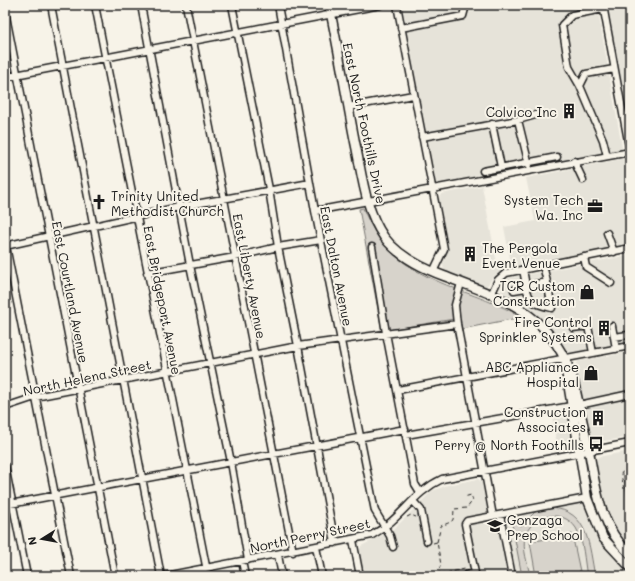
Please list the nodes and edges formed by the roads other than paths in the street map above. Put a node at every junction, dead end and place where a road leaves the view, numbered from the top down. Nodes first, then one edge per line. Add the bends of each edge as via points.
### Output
1 (51, 5) edge
2 (95, 5) edge
3 (140, 5) edge
4 (186, 5) edge
5 (232, 5) edge
6 (278, 5) edge
7 (329, 5) edge
8 (380, 5) edge
9 (397, 5) edge
10 (466, 5) edge
11 (603, 7) edge
12 (5, 11) edge
13 (331, 14) junction
14 (282, 23) junction
15 (401, 28) junction
16 (237, 32) junction
17 (193, 41) junction
18 (149, 50) junction
19 (105, 58) junction
20 (63, 66) junction
21 (614, 69) junction
22 (18, 75) junction
23 (5, 78) edge
24 (580, 86) junction
25 (413, 95) junction
26 (348, 107) junction
27 (539, 114) dead end
28 (518, 120) junction
29 (492, 124) junction
30 (422, 137) junction
31 (630, 152) edge
32 (607, 156) junction
33 (557, 157) dead end
34 (574, 161) junction
35 (528, 162) junction
36 (501, 167) junction
37 (530, 170) junction
38 (482, 171) dead end
39 (583, 180) dead end
40 (310, 183) junction
41 (268, 189) junction
42 (432, 189) junction
43 (223, 199) junction
44 (368, 202) junction
45 (179, 207) junction
46 (315, 211) junction
47 (136, 217) junction
48 (94, 225) junction
49 (607, 233) dead end
50 (48, 236) junction
51 (321, 240) junction
52 (5, 244) edge
53 (278, 247) junction
54 (372, 247) dead end
55 (630, 248) edge
56 (614, 252) junction
57 (235, 257) junction
58 (584, 257) junction
59 (190, 265) junction
60 (543, 265) junction
61 (523, 269) junction
62 (433, 272) junction
63 (147, 273) junction
64 (493, 274) dead end
65 (498, 280) junction
66 (546, 282) junction
67 (461, 283) junction
68 (611, 283) dead end
69 (526, 287) junction
70 (514, 290) dead end
71 (491, 295) junction
72 (457, 324) junction
73 (612, 326) dead end
74 (573, 328) dead end
75 (386, 334) junction
76 (628, 335) dead end
77 (614, 337) junction
78 (341, 340) junction
79 (298, 346) junction
80 (630, 346) edge
81 (616, 349) junction
82 (593, 353) junction
83 (254, 355) junction
84 (564, 358) junction
85 (210, 365) junction
86 (166, 372) junction
87 (466, 376) junction
88 (123, 381) junction
89 (78, 389) junction
90 (398, 390) junction
91 (630, 394) edge
92 (35, 397) junction
93 (575, 406) junction
94 (5, 407) edge
95 (476, 424) junction
96 (405, 432) junction
97 (360, 438) junction
98 (630, 443) edge
99 (317, 446) junction
100 (589, 451) junction
101 (579, 453) junction
102 (274, 454) junction
103 (231, 462) junction
104 (5, 466) edge
105 (187, 471) junction
106 (485, 471) junction
107 (142, 480) junction
108 (99, 488) junction
109 (420, 492) junction
110 (55, 496) junction
111 (588, 498) junction
112 (413, 501) junction
113 (13, 504) junction
114 (5, 505) edge
115 (500, 514) junction
116 (493, 516) junction
117 (386, 528) junction
118 (353, 540) junction
119 (429, 540) road end
120 (335, 543) junction
121 (316, 547) junction
122 (393, 547) dead end
123 (292, 552) junction
124 (630, 554) edge
125 (278, 555) junction
126 (245, 561) junction
127 (630, 567) edge
128 (206, 568) junction
129 (466, 575) road end
130 (27, 576) edge
131 (71, 576) edge
132 (115, 576) edge
133 (161, 576) edge
134 (167, 576) edge
135 (208, 576) edge
136 (245, 576) edge
137 (282, 576) edge
138 (322, 576) edge
139 (360, 576) edge
140 (512, 576) edge

1 - 20 street
2 - 19 street, East Bridgeport Avenue
3 - 18 street
4 - 17 street, East Liberty Avenue
5 - 16 street
6 - 14 street, East Dalton Avenue
7 - 13 main road, East North Foothills Drive
8 - 13 street
9 - 15 street
10 - 15 street via 463,16
11 - 21 street
11 - 24 street via 572,15 562,25 569,67
12 - 22 street, East Courtland Avenue
13 - 14 street
13 - 26 main road, East North Foothills Drive
14 - 16 street
14 - 40 street, East Dalton Avenue
15 - 25 street
16 - 17 street
16 - 41 street
17 - 18 street
17 - 43 street, East Liberty Avenue
18 - 19 street
18 - 45 street
19 - 20 street
19 - 47 street, East Bridgeport Avenue
20 - 22 street
20 - 48 street
21 - 24 street via 586,74
21 - 31 street
22 - 23 street
22 - 50 street, East Courtland Avenue
24 - 32 street via 603,140
25 - 26 street
25 - 30 street
26 - 44 main road, East North Foothills Drive
27 - 28 street
28 - 29 street
28 - 35 street
29 - 30 street
29 - 36 street
30 - 42 street
31 - 32 street
32 - 34 street
33 - 35 street
34 - 37 street
34 - 39 street
35 - 36 street
35 - 37 street
36 - 38 street
37 - 42 street
40 - 41 street
40 - 46 street, East Dalton Avenue
41 - 43 street
41 - 53 street
42 - 44 street
42 - 62 street via 444,249
43 - 45 street
43 - 57 street, East Liberty Avenue
44 - 46 street
44 - 62 main road, East North Foothills Drive via 375,221 385,237 402,255
45 - 47 street
45 - 59 street
46 - 51 street, East Dalton Avenue
47 - 48 street
47 - 63 street, East Bridgeport Avenue
48 - 50 street
48 - 88 street
49 - 56 street
50 - 52 street
50 - 89 street, East Courtland Avenue
51 - 53 street
51 - 78 street, East Dalton Avenue
52 - 92 street
53 - 57 street
53 - 79 street
54 - 75 street
55 - 56 street
56 - 58 street
57 - 59 street
57 - 83 street, East Liberty Avenue
58 - 60 street
58 - 68 street via 586,267
59 - 63 street
59 - 85 street
60 - 61 street
60 - 66 street
61 - 65 street via 506,273
61 - 69 street
62 - 67 main road, East North Foothills Drive
63 - 86 street, East Bridgeport Avenue
64 - 65 street
65 - 71 street
66 - 69 street
66 - 69 street via 552,308 528,298
67 - 71 main road, East North Foothills Drive
67 - 72 street via 455,306
69 - 70 street
71 - 84 main road, East North Foothills Drive via 525,311 543,326 556,342
72 - 75 street, North Helena Street
72 - 87 street
73 - 77 street
74 - 82 street via 588,326
75 - 78 street, North Helena Street
75 - 90 street
76 - 77 street
77 - 81 street
78 - 79 street, North Helena Street
78 - 97 street, East Dalton Avenue
79 - 83 street, North Helena Street
79 - 99 street
80 - 81 street
81 - 82 street
82 - 84 street
83 - 85 street, North Helena Street
83 - 102 street, East Liberty Avenue
84 - 87 street
84 - 93 main road, East North Foothills Drive
85 - 86 street, North Helena Street
85 - 103 street
86 - 88 street, North Helena Street
86 - 105 street, East Bridgeport Avenue
87 - 90 street
87 - 95 street
88 - 89 street, North Helena Street
88 - 107 street
89 - 92 street, North Helena Street
89 - 108 street, East Courtland Avenue
90 - 96 street
91 - 93 street
92 - 94 street, North Helena Street
92 - 110 street
93 - 95 street
93 - 100 main road, East North Foothills Drive
93 - 101 main road, East North Foothills Drive
95 - 96 street
95 - 106 street
96 - 97 street
96 - 109 street via 415,484
97 - 99 street
97 - 117 street, East Dalton Avenue via 375,511
98 - 100 street, North Perry Street
99 - 102 street
99 - 120 street
100 - 101 street, North Perry Street
100 - 124 main road, East North Foothills Drive via 606,524 613,536
101 - 106 street, North Perry Street
101 - 111 main road, East North Foothills Drive
102 - 103 street
102 - 123 street, East Liberty Avenue
103 - 105 street
103 - 126 street
104 - 113 street
105 - 107 street
105 - 128 street, East Bridgeport Avenue
106 - 109 street, North Perry Street via 442,479
106 - 116 street
107 - 108 street
107 - 133 street
108 - 110 street
108 - 132 street, East Courtland Avenue
109 - 112 street, North Perry Street
110 - 113 street
110 - 131 street
111 - 115 street
111 - 127 main road, East North Foothills Drive via 603,538
112 - 117 street, North Perry Street
112 - 119 street via 421,510
113 - 114 street
113 - 130 street
115 - 116 street
115 - 140 street
116 - 129 street via 465,522 475,573
117 - 118 street, North Perry Street
117 - 122 street, East Dalton Avenue
118 - 120 street, North Perry Street
118 - 139 street
120 - 121 street, North Perry Street
121 - 123 street, North Perry Street
121 - 138 street
123 - 125 street, North Perry Street
125 - 126 street, North Perry Street
125 - 137 street
126 - 128 street, North Perry Street
126 - 136 street
128 - 134 street, North Perry Street
128 - 135 street, East Bridgeport Avenue

